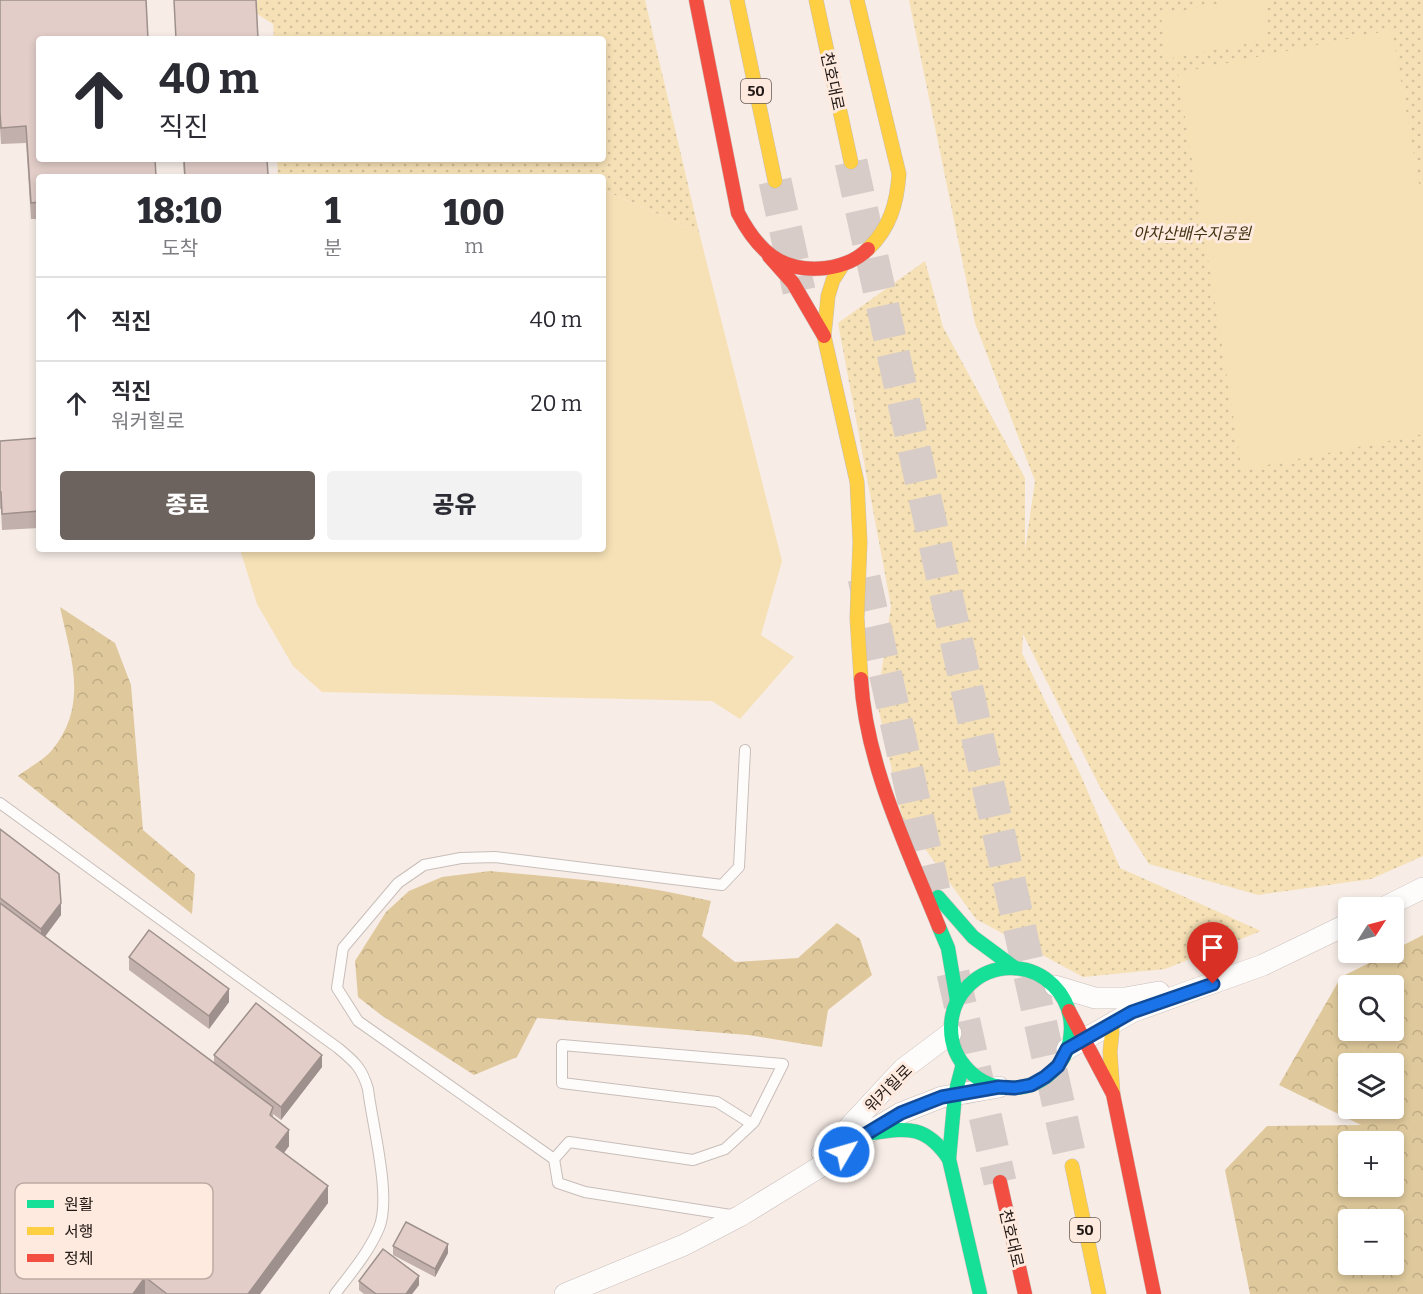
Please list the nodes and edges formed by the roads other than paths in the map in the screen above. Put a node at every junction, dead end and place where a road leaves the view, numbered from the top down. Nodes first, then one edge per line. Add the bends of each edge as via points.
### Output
1 (696, 0) edge
2 (737, 0) edge
3 (816, 0) edge
4 (857, 0) edge
5 (851, 162) tunnel mouth
6 (775, 181) tunnel mouth
7 (761, 248) junction
8 (842, 266) junction
9 (824, 336) junction
10 (746, 750) dead end
11 (0, 802) edge
12 (912, 861) junction
13 (1423, 888) edge
14 (1404, 898) edge
15 (1338, 929) edge
16 (1015, 968) junction
17 (1213, 984) junction
18 (1055, 986) junction
19 (957, 1001) junction
20 (1069, 1011) junction
21 (1113, 1023) junction
22 (951, 1033) junction
23 (1076, 1045) junction
24 (963, 1064) junction
25 (999, 1087) junction
26 (955, 1094) junction
27 (1113, 1094) junction
28 (753, 1123) junction
29 (866, 1134) junction
30 (554, 1158) junction
31 (949, 1159) junction
32 (1072, 1166) tunnel mouth
33 (1000, 1182) tunnel mouth
34 (774, 1195) junction
35 (740, 1216) junction
36 (335, 1294) edge
37 (565, 1294) edge
38 (981, 1294) edge
39 (1025, 1294) edge
40 (1099, 1294) edge
41 (1154, 1294) edge

1 - 7 main road via 738,213
2 - 6 main road, 50
3 - 5 main road, 천호대로
4 - 8 main road via 899,191 880,238
7 - 8 main road via 793,267
7 - 9 main road via 787,274
8 - 9 main road via 828,296
9 - 12 main road via 857,482 857,618 862,696 888,798
10 - 30 lane via 740,867 722,885 495,857 461,858 424,865 398,883 343,948 337,988 358,1021
11 - 36 lane via 355,1062 368,1089 383,1193 380,1226 364,1256
12 - 16 main road via 961,926 990,953
12 - 19 main road via 948,948
13 - 14 street
15 - 17 street
16 - 18 main road via 1034,972
16 - 19 main road via 1001,968 981,976
17 - 18 street via 1125,998 1095,998
17 - 21 street via 1132,1012
18 - 20 main road
19 - 22 main road
20 - 23 main road
20 - 23 main road
21 - 23 street
21 - 27 main road
22 - 24 main road
22 - 34 street, 워커힐로 via 903,1069 838,1139
23 - 25 main road via 1058,1066 1031,1085
23 - 27 main road
24 - 25 main road via 981,1080
24 - 26 main road
25 - 26 street, 워커힐로
26 - 29 street, 워커힐로 via 901,1113
26 - 31 main road
27 - 41 main road
28 - 28 lane via 783,1064 562,1045 562,1083 717,1102
28 - 30 lane via 725,1149 693,1160 569,1142
29 - 31 main road via 904,1129 941,1145
29 - 34 street, 워커힐로
30 - 35 lane via 558,1183 585,1192
31 - 38 main road
32 - 40 main road, 50
33 - 39 main road, 천호대로
34 - 35 street, 워커힐로
35 - 37 street, 워커힐로 via 684,1245

